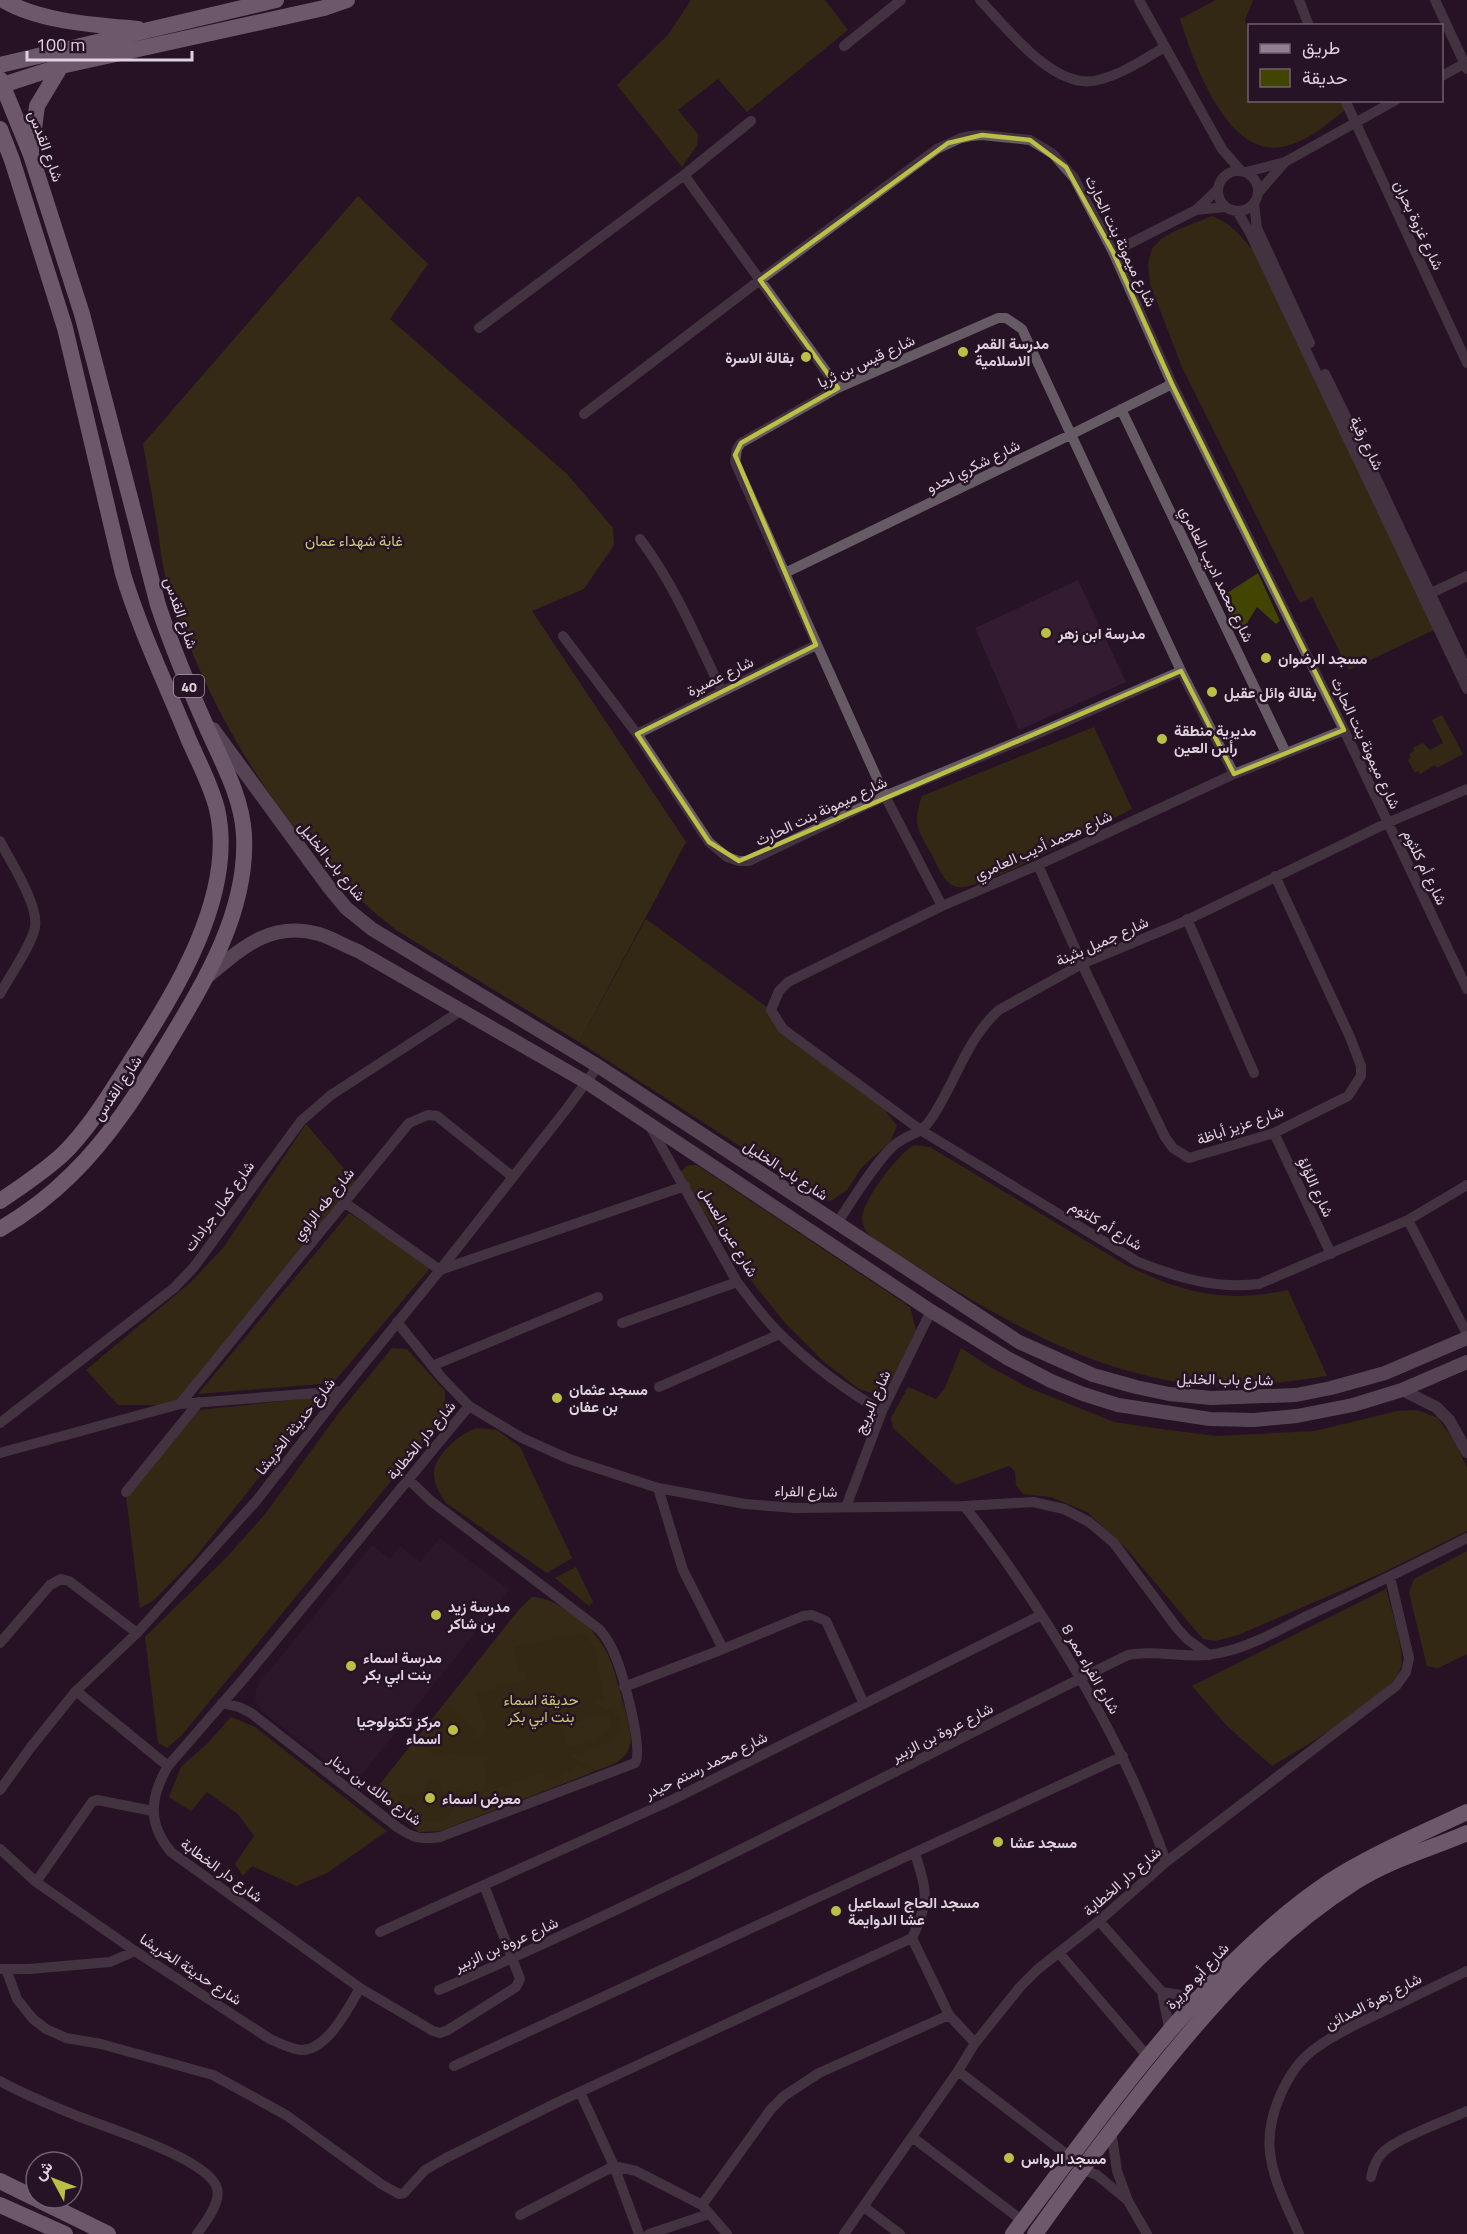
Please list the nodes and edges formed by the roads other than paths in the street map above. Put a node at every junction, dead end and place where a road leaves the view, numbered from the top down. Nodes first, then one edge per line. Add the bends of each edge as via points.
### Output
1 (3, 0) edge
2 (276, 0) edge
3 (347, 0) edge
4 (901, 0) edge
5 (980, 0) edge
6 (1139, 0) edge
7 (1299, 0) edge
8 (1435, 0) edge
9 (1308, 24) edge
10 (153, 30) junction
11 (844, 46) dead end
12 (1165, 47) junction
13 (0, 65) edge
14 (1466, 65) edge
15 (60, 66) junction
16 (1443, 76) edge
17 (1, 83) edge
18 (1346, 102) edge
19 (1392, 102) edge
20 (751, 121) dead end
21 (1356, 122) junction
22 (0, 129) edge
23 (1222, 149) junction
24 (31, 154) junction
25 (1285, 162) junction
26 (1244, 172) junction
27 (684, 175) junction
28 (1223, 177) junction
29 (1218, 189) junction
30 (1258, 193) junction
31 (1254, 204) junction
32 (1225, 207) junction
33 (1196, 210) junction
34 (1237, 211) junction
35 (1113, 252) junction
36 (760, 280) junction
37 (479, 328) dead end
38 (1467, 363) edge
39 (1172, 384) junction
40 (838, 388) junction
41 (1121, 409) junction
42 (584, 414) dead end
43 (1071, 435) junction
44 (640, 539) dead end
45 (785, 573) junction
46 (1467, 576) edge
47 (1428, 594) junction
48 (562, 636) dead end
49 (816, 645) junction
50 (1181, 671) junction
51 (1467, 671) edge
52 (1467, 689) edge
53 (723, 691) junction
54 (200, 713) junction
55 (1344, 730) junction
56 (637, 734) junction
57 (1287, 753) junction
58 (1234, 774) junction
59 (1467, 789) edge
60 (885, 796) junction
61 (1387, 823) junction
62 (0, 841) edge
63 (1038, 865) junction
64 (1275, 876) junction
65 (942, 906) junction
66 (1187, 920) junction
67 (1082, 964) junction
68 (207, 978) junction
69 (1467, 989) edge
70 (0, 994) edge
71 (462, 1010) junction
72 (771, 1010) joint
73 (598, 1066) junction
74 (1254, 1073) dead end
75 (586, 1082) junction
76 (648, 1123) junction
77 (922, 1131) junction
78 (1274, 1133) junction
79 (513, 1177) junction
80 (1467, 1185) edge
81 (685, 1186) junction
82 (0, 1201) edge
83 (344, 1202) junction
84 (1408, 1220) junction
85 (837, 1223) junction
86 (0, 1229) edge
87 (1331, 1254) junction
88 (440, 1270) junction
89 (738, 1282) junction
90 (598, 1297) dead end
91 (931, 1311) junction
92 (397, 1322) junction
93 (622, 1323) dead end
94 (780, 1334) junction
95 (1467, 1336) edge
96 (1467, 1362) edge
97 (432, 1366) junction
98 (659, 1387) dead end
99 (1402, 1390) junction
100 (342, 1391) junction
101 (199, 1402) junction
102 (180, 1404) junction
103 (469, 1406) junction
104 (882, 1411) junction
105 (0, 1423) edge
106 (1467, 1452) edge
107 (0, 1453) edge
108 (408, 1479) junction
109 (658, 1488) junction
110 (126, 1492) dead end
111 (964, 1506) junction
112 (846, 1507) junction
113 (1467, 1538) edge
114 (1390, 1577) junction
115 (1041, 1615) junction
116 (137, 1633) junction
117 (0, 1643) edge
118 (723, 1649) junction
119 (1209, 1654) junction
120 (1082, 1678) junction
121 (624, 1687) junction
122 (76, 1691) junction
123 (222, 1703) junction
124 (864, 1704) junction
125 (1123, 1756) junction
126 (168, 1766) junction
127 (0, 1790) edge
128 (153, 1811) junction
129 (1467, 1812) edge
130 (1466, 1834) edge
131 (0, 1849) edge
132 (915, 1853) junction
133 (1166, 1862) junction
134 (36, 1882) junction
135 (484, 1885) junction
136 (1099, 1921) junction
137 (380, 1932) dead end
138 (912, 1938) junction
139 (135, 1951) junction
140 (1059, 1953) junction
141 (512, 1959) junction
142 (3, 1969) edge
143 (1467, 1971) edge
144 (360, 1988) junction
145 (439, 1990) dead end
146 (1162, 1992) junction
147 (1199, 1998) junction
148 (949, 2015) junction
149 (1170, 2032) junction
150 (975, 2043) junction
151 (1149, 2058) junction
152 (454, 2066) dead end
153 (958, 2071) junction
154 (0, 2081) edge
155 (580, 2092) junction
156 (1467, 2111) edge
157 (1111, 2130) junction
158 (912, 2137) junction
159 (1076, 2163) junction
160 (614, 2166) junction
161 (1371, 2177) dead end
162 (0, 2181) edge
163 (1128, 2201) junction
164 (0, 2205) edge
165 (864, 2207) junction
166 (705, 2210) junction
167 (520, 2215) dead end
168 (1020, 2229) edge
169 (65, 2234) edge
170 (108, 2234) edge
171 (197, 2234) edge
172 (639, 2234) edge
173 (649, 2234) edge
174 (727, 2234) edge
175 (844, 2234) edge
176 (900, 2234) edge
177 (1035, 2234) edge
178 (1148, 2234) edge
179 (1299, 2234) edge

1 - 10 highway via 39,14 81,23
2 - 10 highway
3 - 15 highway
4 - 11 street
5 - 12 street via 1040,61 1078,82 1119,74
6 - 12 street
7 - 9 street
8 - 14 street
10 - 13 highway
12 - 23 street
14 - 16 street
15 - 17 highway
15 - 24 highway via 37,106
17 - 24 highway, شارع القدس / 40
18 - 21 street, شارع غزوة بحران
19 - 21 street
20 - 27 street
21 - 25 street
21 - 38 street, شارع غزوة بحران
22 - 82 highway, شارع القدس / 40 via 65,328 133,608 206,779 217,810 221,850 206,920 163,1010 70,1146
23 - 26 street
23 - 28 street
24 - 54 highway, شارع القدس / 40 via 82,314 153,588
25 - 26 street
25 - 30 street
26 - 28 street
26 - 30 street via 1256,181
27 - 36 street
27 - 37 street
28 - 29 street
29 - 32 street
29 - 33 street
30 - 31 street
31 - 34 street
31 - 47 street, شارع رقية via 1257,228 1296,316
32 - 33 street
32 - 34 street
33 - 35 street
34 - 47 street, شارع رقية
35 - 36 street, شارع ميمونة بنت الحارث via 1074,178 1053,154 1030,140 982,135 961,138 937,150
35 - 39 street, شارع ميمونة بنت الحارث
36 - 40 street
36 - 42 street, شارع ميمونة بنت الحارث
39 - 41 street, شارع شكري لحدو
39 - 55 street, شارع ميمونة بنت الحارث
40 - 43 street, شارع قيس بن ثريا via 998,318 1006,318 1022,329
40 - 45 street, شارع قيس بن ثريا via 741,443 735,455
41 - 43 street, شارع شكري لحدو
41 - 57 street, شارع محمد اديب العامري
43 - 45 street, شارع شكري لحدو
43 - 50 street, شارع قيس بن ثريا
44 - 53 street via 662,571
45 - 49 street, شارع قيس بن ثريا
46 - 47 street
47 - 51 street, شارع رقية
47 - 52 street, شارع رقية
48 - 56 street, شارع ميمونة بنت الحارث
49 - 53 street, شارع عصيرة
49 - 60 street, شارع قيس بن ثريا
50 - 58 street, شارع قيس بن ثريا
50 - 60 street, شارع ميمونة بنت الحارث
53 - 56 street, شارع عصيرة
54 - 68 highway, شارع القدس / 40 via 239,806 244,835 242,870 233,909
54 - 73 main road, شارع باب الخليل via 346,908 372,929
55 - 57 street, شارع محمد أديب العامري
55 - 61 street, شارع ميمونة بنت الحارث
56 - 60 street, شارع ميمونة بنت الحارث via 709,842 719,852 739,861 749,861
57 - 58 street, شارع محمد أديب العامري
58 - 63 street, شارع محمد أديب العامري
59 - 61 street, شارع جميل بثينة
60 - 65 street, شارع قيس بن ثريا
61 - 64 street, شارع جميل بثينة
61 - 69 street, شارع أم كلثوم
62 - 70 street via 28,897 35,927
63 - 65 street, شارع محمد أديب العامري
63 - 67 street, شارع عزيز أباظة
64 - 66 street, شارع جميل بثينة
64 - 78 street, شارع عزيز أباظة via 1350,1037 1361,1076 1348,1096
65 - 72 street, شارع محمد أديب العامري via 788,982 778,992
66 - 67 street, شارع جميل بثينة
66 - 74 street
67 - 77 street, شارع جميل بثينة via 990,1018
67 - 78 street, شارع عزيز أباظة via 1173,1148 1189,1158
68 - 71 main road via 257,939 279,931 295,931 318,934 358,951
68 - 86 highway, شارع القدس / 40 via 124,1113 102,1140 56,1190
71 - 75 main road
71 - 105 street, شارع كمال جرادات via 331,1095 301,1121 194,1267 174,1288
72 - 77 street, شارع أم كلثوم via 783,1029
73 - 75 street, شارع حديثة الخريشا
73 - 85 main road, شارع باب الخليل
75 - 76 main road
75 - 79 street, شارع حديثة الخريشا
76 - 81 street, شارع عين العسل
76 - 91 main road
77 - 85 street, شارع جميل بثينة via 890,1149
77 - 87 street, شارع أم كلثوم via 1138,1262 1171,1275 1234,1286 1259,1284
78 - 87 street, شارع اللؤلؤ
79 - 83 street, شارع طه الراوي via 437,1116 428,1115 409,1123
79 - 88 street, شارع حديثة الخريشا
80 - 84 street, شارع أم كلثوم
81 - 88 street
81 - 89 street, شارع عين العسل
83 - 88 street
83 - 102 street, شارع طه الراوي
84 - 87 street, شارع أم كلثوم
84 - 95 street
85 - 95 main road, شارع باب الخليل via 1019,1342 1093,1375 1169,1394 1210,1398 1296,1395 1385,1373
88 - 92 street, شارع حديثة الخريشا
89 - 93 street
89 - 94 street, شارع عين العسل
90 - 97 street
91 - 99 main road via 1051,1381 1118,1405 1210,1419 1254,1420 1353,1405
91 - 104 street, شارع البريج
92 - 97 street, شارع الفراء
92 - 100 street, شارع حديثة الخريشا
94 - 98 street
94 - 104 street, شارع عين العسل via 839,1385
96 - 99 main road
97 - 103 street, شارع الفراء
99 - 106 street via 1436,1407 1449,1420
100 - 101 street
100 - 116 street, شارع حديثة الخريشا via 257,1500
101 - 102 street
101 - 110 street
102 - 107 street
103 - 108 street, شارع دار الخطابة
103 - 109 street, شارع الفراء via 522,1438 569,1459
104 - 112 street, شارع البريج
108 - 121 street, شارع مالك بن دينار via 431,1501 599,1629 615,1656
108 - 123 street, شارع دار الخطابة
109 - 112 street, شارع الفراء via 745,1504
109 - 118 street via 683,1570
111 - 112 street, شارع الفراء
111 - 115 street, شارع الفراء ممر 8
111 - 119 street, شارع الفراء via 1033,1502 1064,1509 1089,1522 1114,1543 1187,1639
113 - 114 street, شارع عروة بن الزبير
114 - 119 street, شارع عروة بن الزبير via 1257,1640
114 - 133 street, شارع دار الخطابة via 1409,1658 1406,1672 1396,1686
115 - 120 street, شارع الفراء ممر 8
115 - 124 street, شارع محمد رستم حيدر
116 - 117 street via 61,1578 50,1585
116 - 122 street, شارع حديثة الخريشا
118 - 121 street
118 - 124 street via 803,1616 819,1617 826,1621
119 - 120 street, شارع عروة بن الزبير via 1134,1654
120 - 125 street, شارع الفراء ممر 8
120 - 141 street, شارع عروة بن الزبير
121 - 123 street, شارع مالك بن دينار via 634,1722 638,1750 635,1763 440,1837 424,1839 397,1827 251,1713
122 - 126 street
122 - 127 street, شارع حديثة الخريشا
123 - 126 street, شارع دار الخطابة
124 - 135 street, شارع محمد رستم حيدر via 672,1800
125 - 132 street
125 - 133 street, شارع الفراء ممر 8
126 - 128 street, شارع دار الخطابة via 159,1782
128 - 134 street via 92,1802
128 - 144 street, شارع دار الخطابة via 161,1840 171,1852
129 - 147 highway, شارع أبو هريرة via 1376,1855 1328,1883 1256,1940
130 - 157 highway, شارع أبو هريرة via 1356,1881 1298,1923 1227,1989
131 - 134 street, شارع حديثة الخريشا
132 - 138 street via 925,1906
132 - 152 street
133 - 136 street, شارع دار الخطابة
134 - 139 street, شارع حديثة الخريشا
135 - 137 street, شارع محمد رستم حيدر
135 - 141 street, شارع دار الخطابة
136 - 140 street, شارع دار الخطابة
136 - 146 street
138 - 148 street
138 - 155 street
139 - 142 street via 110,1962
139 - 144 street, شارع حديثة الخريشا via 270,2039 304,2050 320,2044 334,2029
140 - 150 street, شارع دار الخطابة via 1020,1987
140 - 151 street
141 - 144 street, شارع دار الخطابة via 519,1979 516,1987 440,2033
141 - 145 street, شارع عروة بن الزبير
142 - 155 street via 17,1999 46,2029 66,2038 213,2075 286,2115 399,2194 434,2164
143 - 179 street, شارع زهرة المدائن via 1348,2028 1314,2049 1293,2073 1270,2123 1269,2152 1275,2180
146 - 147 street
146 - 149 street
147 - 149 highway, شارع أبو هريرة
148 - 150 street
148 - 166 street via 819,2073 784,2096 771,2109
149 - 151 highway, شارع أبو هريرة
150 - 153 street, شارع دار الخطابة
151 - 159 highway, شارع أبو هريرة
153 - 158 street, شارع دار الخطابة
153 - 159 street
154 - 171 street via 166,2150 212,2179 217,2197
155 - 160 street
156 - 161 street via 1382,2153
157 - 159 highway, شارع أبو هريرة
157 - 163 street via 1115,2161
158 - 165 street, شارع دار الخطابة
158 - 168 street
159 - 163 street
159 - 168 highway, شارع أبو هريرة
159 - 177 highway, شارع أبو هريرة
160 - 166 street via 636,2172
160 - 167 street
160 - 172 street
162 - 170 highway
163 - 178 street
164 - 169 highway
165 - 175 street, شارع دار الخطابة
165 - 176 street
166 - 173 street
166 - 174 street

